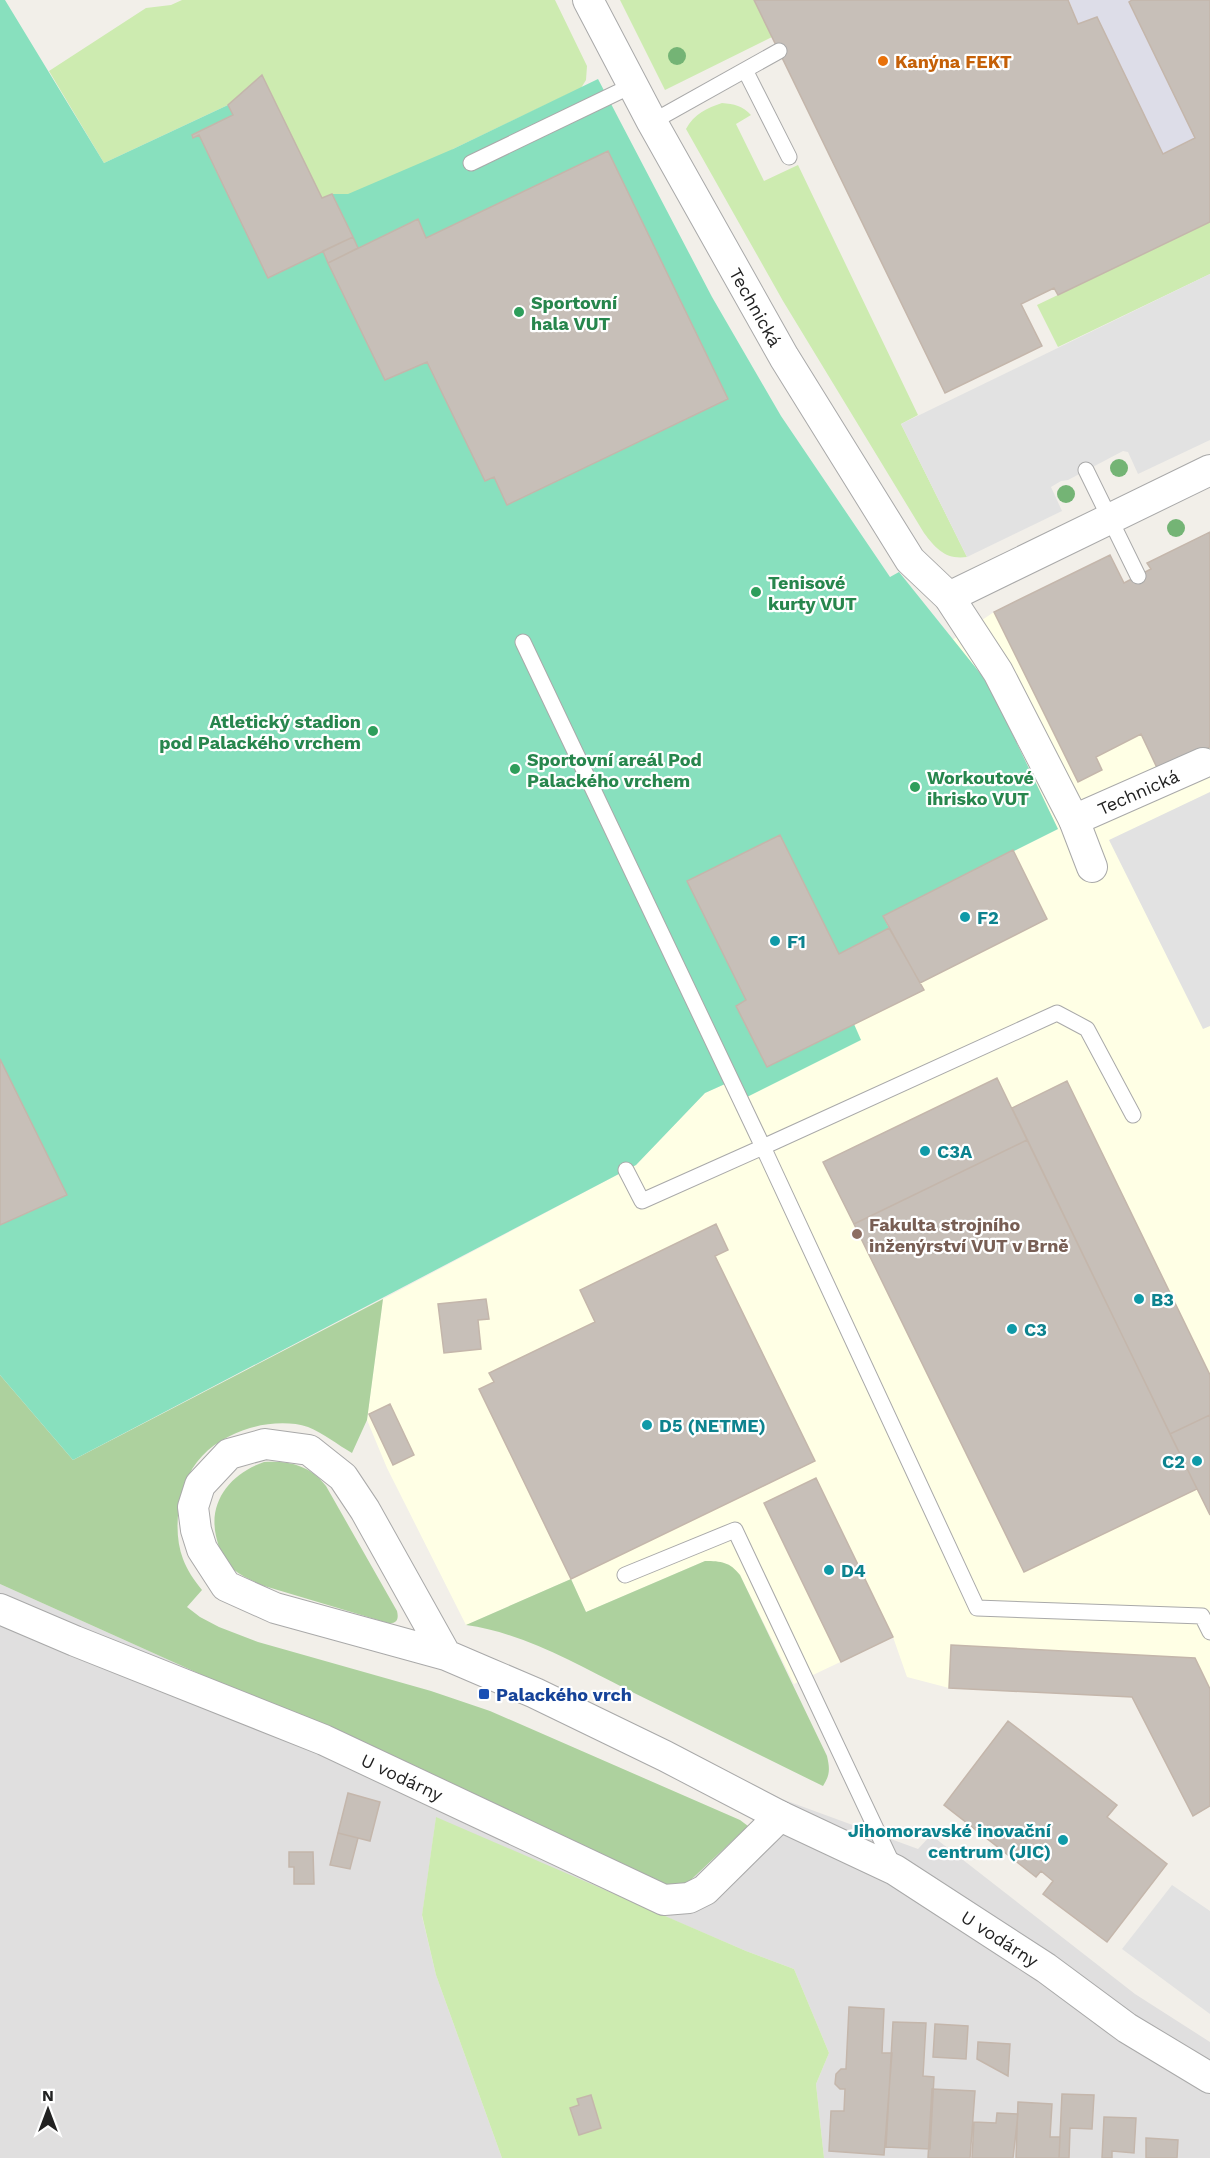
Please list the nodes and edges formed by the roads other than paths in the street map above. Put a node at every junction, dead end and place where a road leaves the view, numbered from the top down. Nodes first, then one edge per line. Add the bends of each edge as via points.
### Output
1 (588, 0) edge
2 (779, 51) dead end
3 (745, 70) junction
4 (633, 85) junction
5 (652, 122) junction
6 (789, 157) dead end
7 (471, 163) dead end
8 (1086, 470) dead end
9 (1210, 470) edge
10 (1110, 519) junction
11 (1138, 576) dead end
12 (949, 597) junction
13 (523, 642) dead end
14 (1203, 763) dead end
15 (1074, 820) junction
16 (1092, 867) dead end
17 (1133, 1115) dead end
18 (763, 1146) junction
19 (626, 1170) dead end
20 (625, 1575) dead end
21 (0, 1609) edge
22 (1210, 1632) edge
23 (446, 1655) junction
24 (780, 1816) junction
25 (895, 1870) junction
26 (1210, 2078) edge

1 - 4 street, Technická
2 - 3 lane
3 - 5 lane
3 - 6 lane
4 - 5 street, Technická
4 - 7 lane
5 - 12 street, Technická via 784,357 910,560
8 - 10 lane
9 - 10 street
10 - 11 lane
10 - 12 street
12 - 15 street, Technická via 998,672
13 - 18 lane
14 - 15 street, Technická
15 - 16 street, Technická
17 - 18 lane via 1087,1029 1057,1013
18 - 19 lane via 642,1201
18 - 22 lane via 977,1608 1202,1616
20 - 25 lane via 735,1530
21 - 24 street, U vodárny via 324,1740 664,1900 689,1898 705,1890
23 - 23 street, U vodárny via 360,1502 343,1477 309,1450 265,1444 229,1454 200,1485 194,1507 196,1530 205,1555 226,1586 275,1608
23 - 24 street, U vodárny via 666,1756
24 - 25 street, U vodárny
25 - 26 street, U vodárny via 1046,1968 1127,2028

